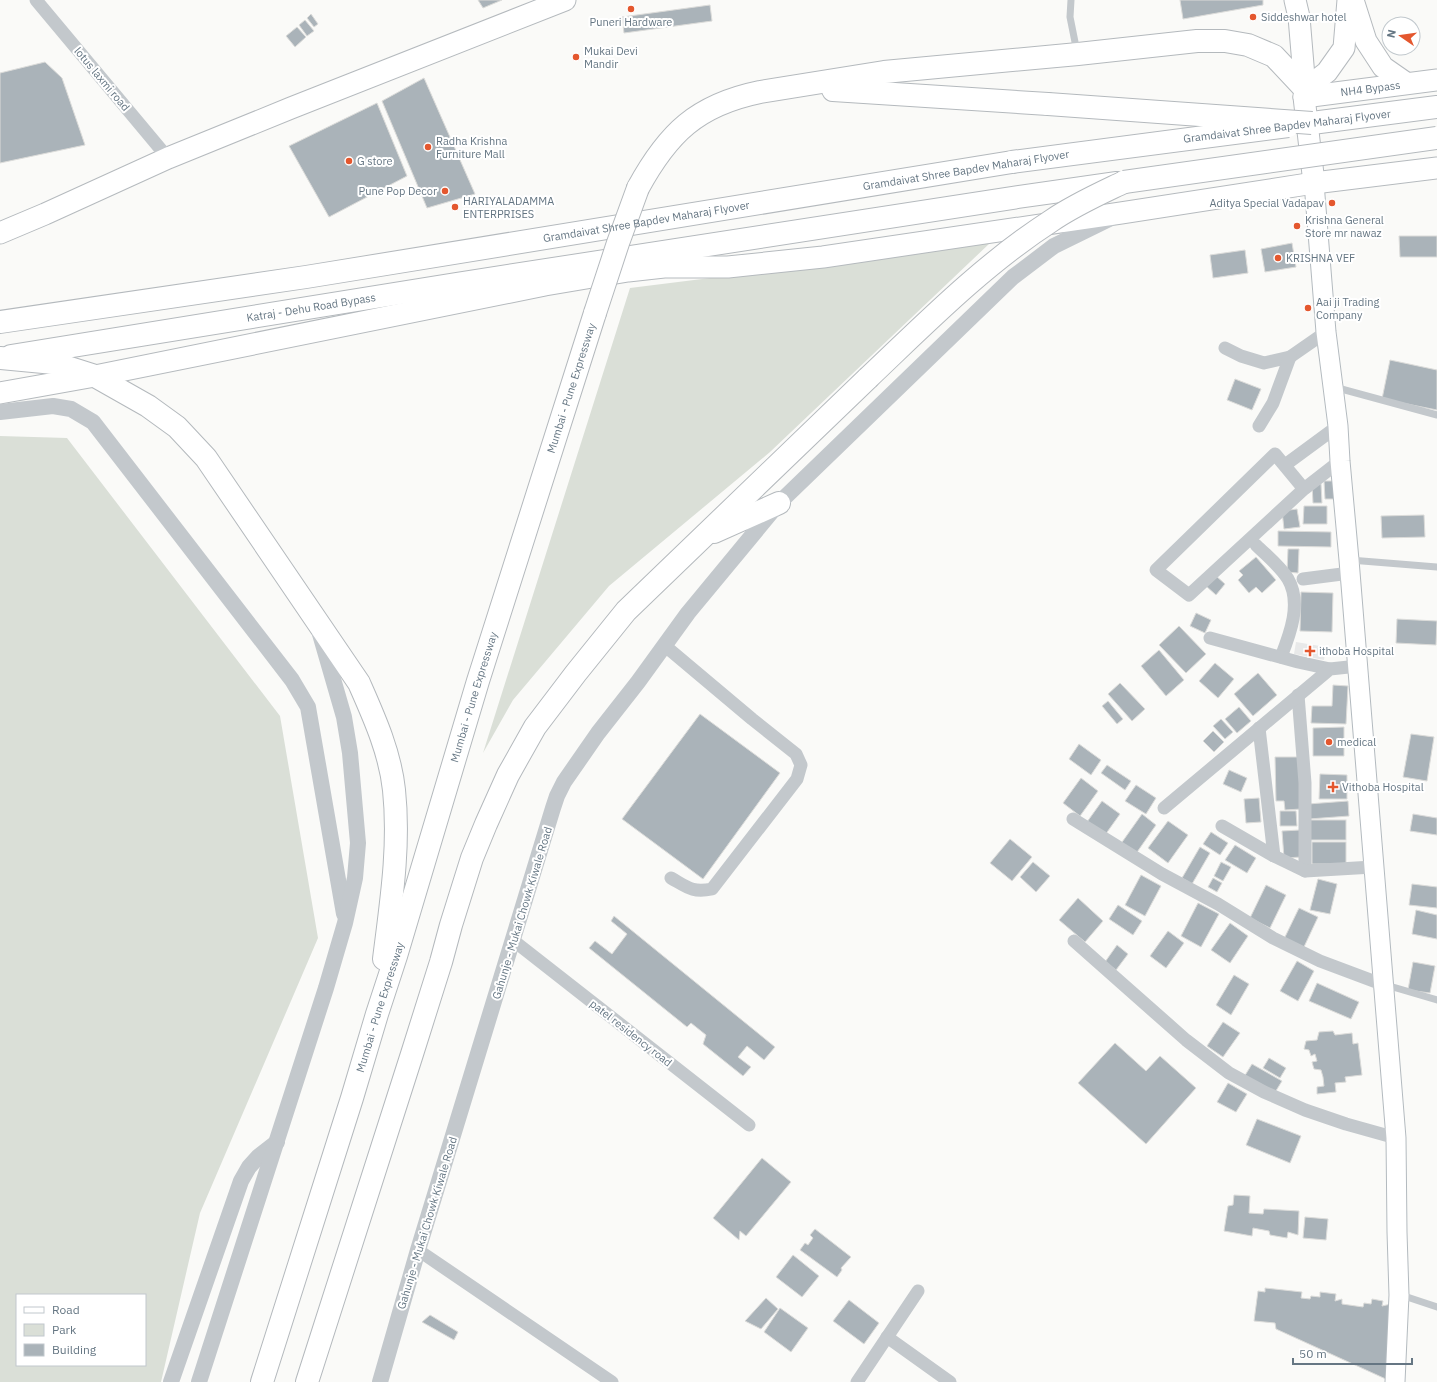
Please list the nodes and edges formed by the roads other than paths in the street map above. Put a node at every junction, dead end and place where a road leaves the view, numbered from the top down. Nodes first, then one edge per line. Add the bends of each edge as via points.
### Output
1 (36, 0) edge
2 (565, 0) edge
3 (1071, 0) edge
4 (1297, 0) edge
5 (1348, 0) edge
6 (1352, 0) edge
7 (1078, 54) junction
8 (1437, 80) edge
9 (1406, 83) junction
10 (780, 90) junction
11 (1305, 93) junction
12 (1437, 107) edge
13 (1312, 123) junction
14 (1437, 138) edge
15 (168, 158) junction
16 (1437, 168) edge
17 (1124, 182) junction
18 (1314, 183) junction
19 (1121, 213) junction
20 (0, 232) edge
21 (623, 265) junction
22 (0, 322) edge
23 (1326, 332) junction
24 (1224, 348) dead end
25 (0, 357) edge
26 (1290, 357) junction
27 (95, 376) junction
28 (1334, 387) junction
29 (0, 393) edge
30 (0, 412) edge
31 (1437, 415) edge
32 (1259, 426) dead end
33 (1338, 426) junction
34 (1340, 461) junction
35 (1285, 465) junction
36 (1304, 489) junction
37 (779, 503) junction
38 (700, 538) junction
39 (1256, 545) dead end
40 (1350, 566) junction
41 (1437, 567) edge
42 (1303, 579) dead end
43 (316, 621) junction
44 (1210, 638) dead end
45 (664, 645) junction
46 (1281, 657) junction
47 (1358, 666) junction
48 (1330, 669) junction
49 (1298, 695) junction
50 (1259, 728) junction
51 (1164, 808) dead end
52 (1073, 819) dead end
53 (1222, 826) dead end
54 (1274, 856) junction
55 (1374, 868) junction
56 (1305, 871) junction
57 (670, 878) dead end
58 (345, 923) junction
59 (514, 941) junction
60 (1074, 941) dead end
61 (1384, 985) junction
62 (1437, 1000) edge
63 (377, 1014) junction
64 (749, 1125) dead end
65 (1396, 1138) junction
66 (277, 1142) junction
67 (418, 1250) junction
68 (918, 1290) dead end
69 (1399, 1295) junction
70 (1437, 1308) edge
71 (887, 1337) junction
72 (171, 1382) edge
73 (199, 1382) edge
74 (262, 1382) edge
75 (308, 1382) edge
76 (380, 1382) edge
77 (612, 1382) edge
78 (857, 1382) edge
79 (950, 1382) edge
80 (1395, 1382) edge

1 - 15 street, lotus laxmi road
2 - 15 main road
3 - 7 lane via 1070,18
4 - 11 main road
5 - 11 main road via 1344,48 1327,72
6 - 9 main road via 1366,41 1383,67
7 - 10 highway via 884,72
7 - 11 highway via 1197,41 1225,41 1248,45 1274,56
8 - 9 main road, NH4 Bypass
9 - 11 main road, NH4 Bypass
10 - 13 highway, bridge via 848,90
10 - 63 highway, Mumbai - Pune Expressway, bridge via 743,96 700,114 666,144 638,188 595,313 478,681
11 - 18 main road
12 - 13 highway, Gramdaivat Shree Bapdev Maharaj Flyover
13 - 22 highway, Gramdaivat Shree Bapdev Maharaj Flyover, bridge via 1012,162 306,276
14 - 17 highway, bridge
15 - 20 main road
16 - 18 main road
17 - 21 highway via 1018,197
17 - 38 highway, bridge via 1087,199 997,259
18 - 19 main road
18 - 23 main road
19 - 21 main road via 823,257 728,267
19 - 37 street, Gahunje - Mukai Chowk Kiwale Road via 1054,246 1013,277
21 - 25 highway, Katraj - Dehu Road Bypass
21 - 27 main road via 545,285
23 - 26 street
23 - 28 main road
24 - 26 street via 1264,364
25 - 27 highway via 54,363
26 - 32 street via 1273,402
27 - 29 main road
27 - 43 highway via 154,410 177,427 206,458
28 - 31 lane
28 - 33 main road
30 - 58 street via 53,406 71,408 93,422 292,680 308,707
33 - 34 main road
33 - 35 street
34 - 36 street
34 - 40 main road
35 - 36 street
35 - 36 street via 1276,454 1156,570 1189,595
37 - 38 highway
37 - 45 street, Gahunje - Mukai Chowk Kiwale Road
38 - 75 highway via 626,611 536,727 508,775 470,865
39 - 46 street via 1280,569 1288,580 1292,594 1294,611
40 - 41 lane
40 - 42 street
40 - 47 main road
43 - 58 street via 344,717 356,810 358,843 355,878
43 - 63 highway via 359,683 380,734 394,789 394,882
44 - 46 street
45 - 57 street via 796,754 801,765 797,779 712,889 700,892
45 - 59 street, Gahunje - Mukai Chowk Kiwale Road via 594,739 557,796
46 - 48 street
47 - 48 street
47 - 55 main road
48 - 49 street
49 - 50 street
49 - 56 street via 1305,783
50 - 51 street
50 - 54 street
52 - 61 street via 1273,938 1320,961
53 - 54 street
54 - 56 street
55 - 56 street
55 - 61 main road
58 - 66 street
59 - 64 street, patel residency road
59 - 67 street, Gahunje - Mukai Chowk Kiwale Road
60 - 65 street via 1186,1040 1229,1073 1305,1110
61 - 62 lane
61 - 65 main road
63 - 74 highway, Mumbai - Pune Expressway
65 - 69 main road
66 - 72 street via 249,1167 242,1181
66 - 73 street
67 - 76 street, Gahunje - Mukai Chowk Kiwale Road
67 - 77 street
68 - 71 street
69 - 70 lane
69 - 80 main road
71 - 78 street
71 - 79 street

